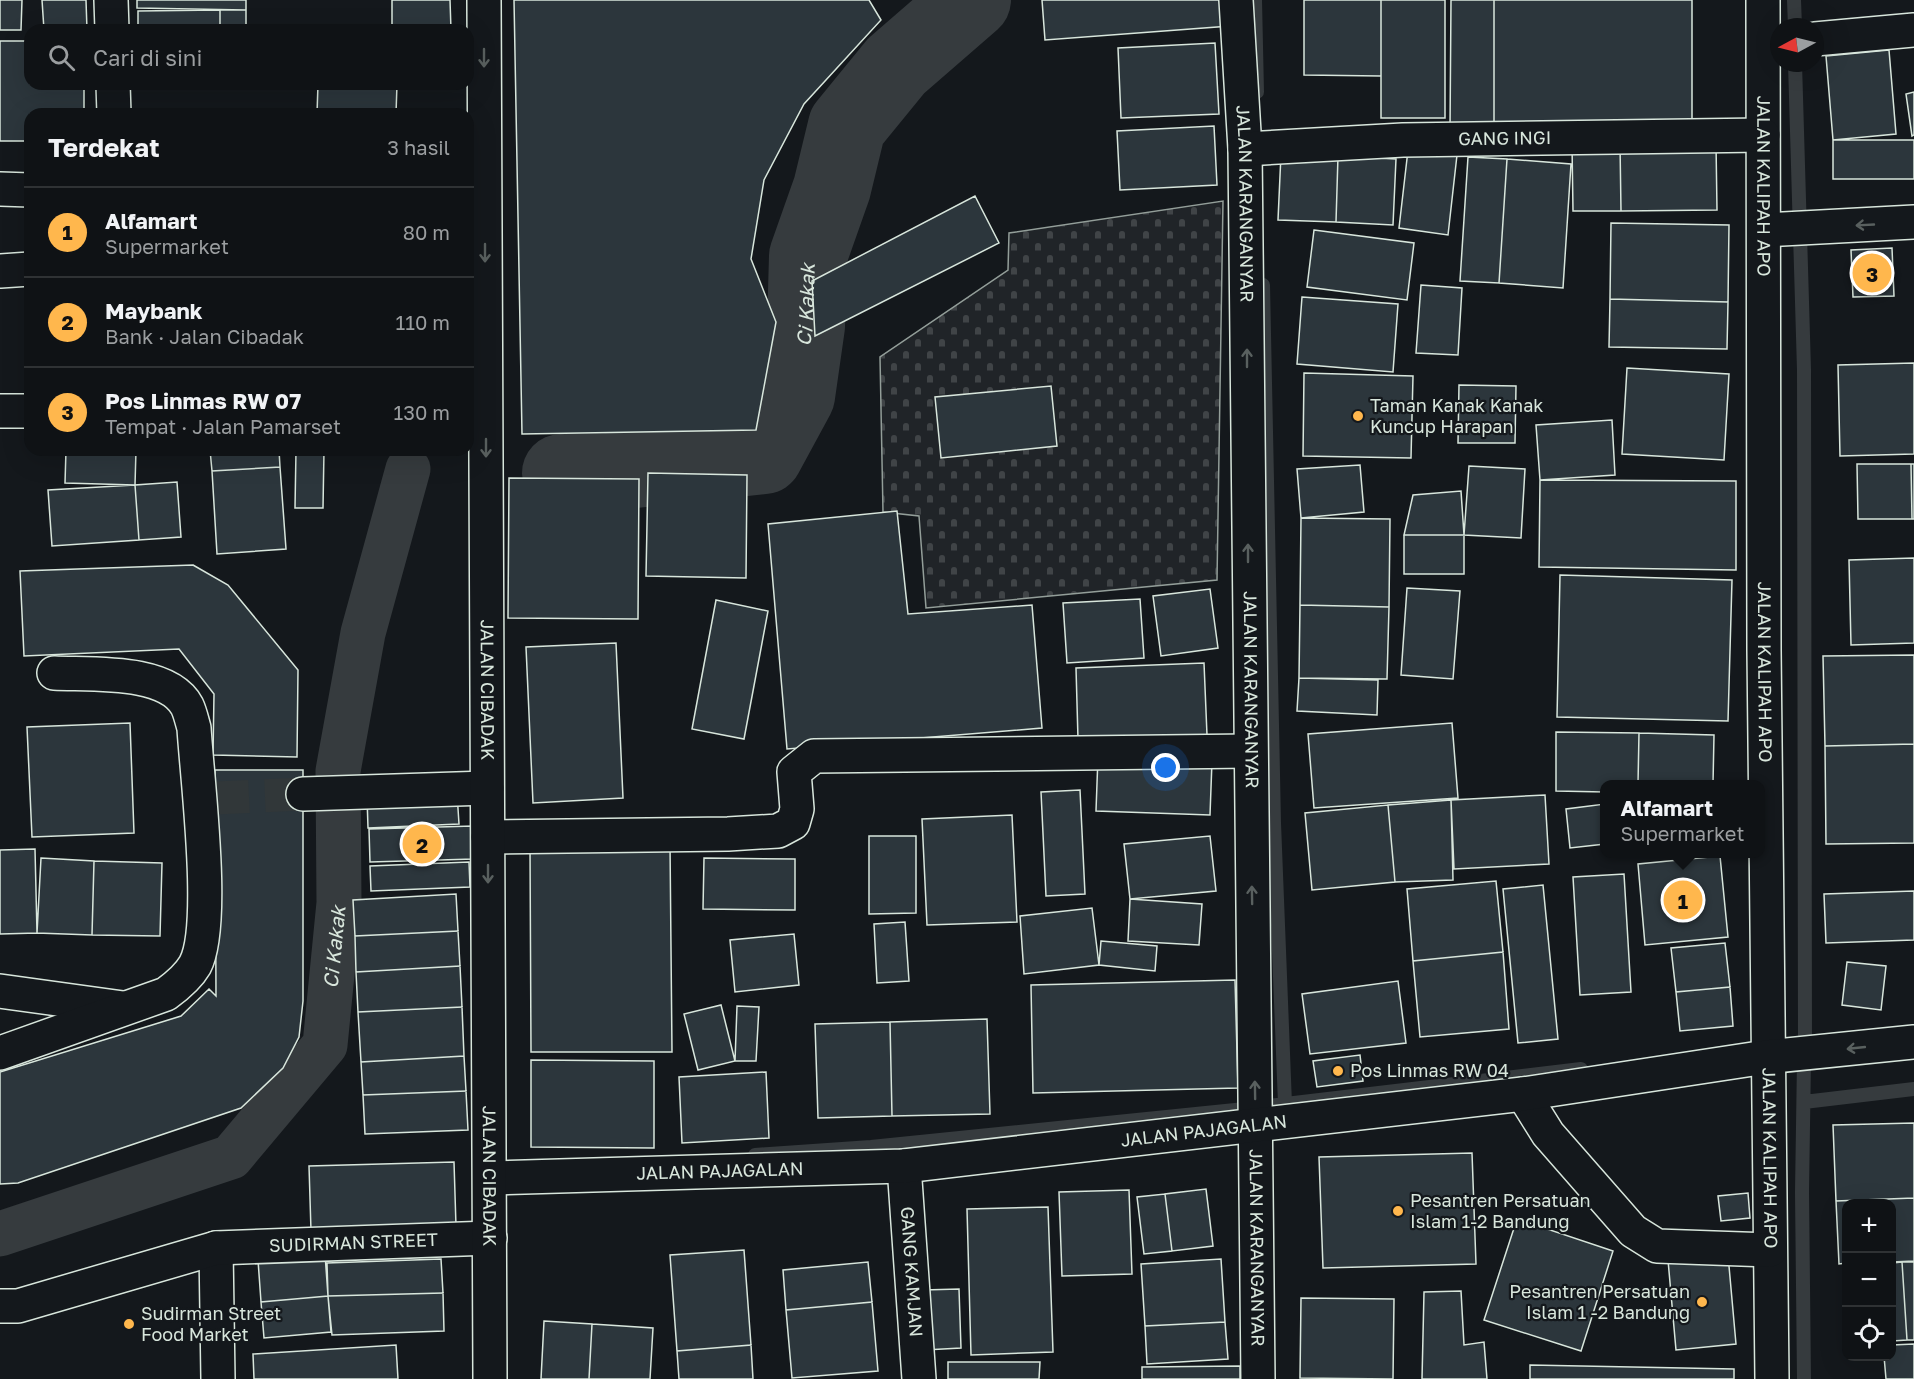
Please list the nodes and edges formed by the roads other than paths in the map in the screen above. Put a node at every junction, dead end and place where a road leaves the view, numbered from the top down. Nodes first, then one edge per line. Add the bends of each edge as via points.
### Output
1 (111, 0) edge
2 (484, 0) edge
3 (1236, 0) edge
4 (1763, 0) edge
5 (112, 24) edge
6 (1914, 30) edge
7 (1770, 32) edge
8 (1824, 39) edge
9 (1770, 49) edge
10 (113, 90) edge
11 (114, 108) edge
12 (1763, 135) junction
13 (1245, 149) junction
14 (476, 170) edge
15 (0, 189) edge
16 (24, 190) edge
17 (1914, 222) edge
18 (1790, 229) junction
19 (24, 269) edge
20 (0, 271) edge
21 (0, 411) edge
22 (24, 411) edge
23 (54, 673) dead end
24 (1250, 751) junction
25 (1765, 780) edge
26 (487, 788) junction
27 (317, 793) tunnel mouth
28 (488, 837) junction
29 (1765, 854) edge
30 (0, 991) edge
31 (128, 1008) junction
32 (1914, 1042) edge
33 (0, 1053) edge
34 (1766, 1057) junction
35 (1523, 1094) junction
36 (1256, 1125) junction
37 (904, 1166) junction
38 (490, 1178) junction
39 (490, 1238) junction
40 (216, 1248) junction
41 (1770, 1250) junction
42 (0, 1306) edge
43 (218, 1379) edge
44 (489, 1379) edge
45 (919, 1379) edge
46 (1258, 1379) edge
47 (1772, 1379) edge

1 - 5 street
2 -> 14 street, JALAN CIBADAK
3 - 13 street, JALAN KARANGANYAR
4 - 7 street, JALAN KALIPAH APO
6 - 8 street
9 - 12 street, JALAN KALIPAH APO
10 - 11 street
12 - 13 street, GANG INGI via 1403,140
12 - 18 street, JALAN KALIPAH APO
24 -> 13 street, JALAN KARANGANYAR
14 -> 26 street, JALAN CIBADAK
15 - 16 street
17 -> 18 street
18 - 25 street, JALAN KALIPAH APO via 1764,650
19 - 20 street
21 - 22 street
23 - 31 street via 139,678 173,691 187,705 194,728 207,797 206,913 196,964 166,994
24 - 28 street via 814,756 794,772 797,809 793,823 778,831
36 -> 24 street, JALAN KARANGANYAR
26 - 27 street
26 - 28 street, JALAN CIBADAK
28 -> 38 street, JALAN CIBADAK
29 - 34 street, JALAN KALIPAH APO
30 - 31 street
31 - 33 street
32 -> 34 street, JALAN PAJAGALAN
34 - 35 street, JALAN PAJAGALAN
34 - 41 street, JALAN KALIPAH APO
35 - 36 street, JALAN PAJAGALAN
35 - 41 street via 1548,1134 1633,1231 1657,1246
36 - 37 street, JALAN PAJAGALAN
36 - 46 street, JALAN KARANGANYAR
37 - 38 street, JALAN PAJAGALAN
37 - 45 street, GANG KAMJAN
38 - 39 street, JALAN CIBADAK
39 - 40 street, SUDIRMAN STREET
39 - 44 street, JALAN CIBADAK
40 - 42 street, SUDIRMAN STREET via 18,1306
40 - 43 street
41 - 47 street, JALAN KALIPAH APO

